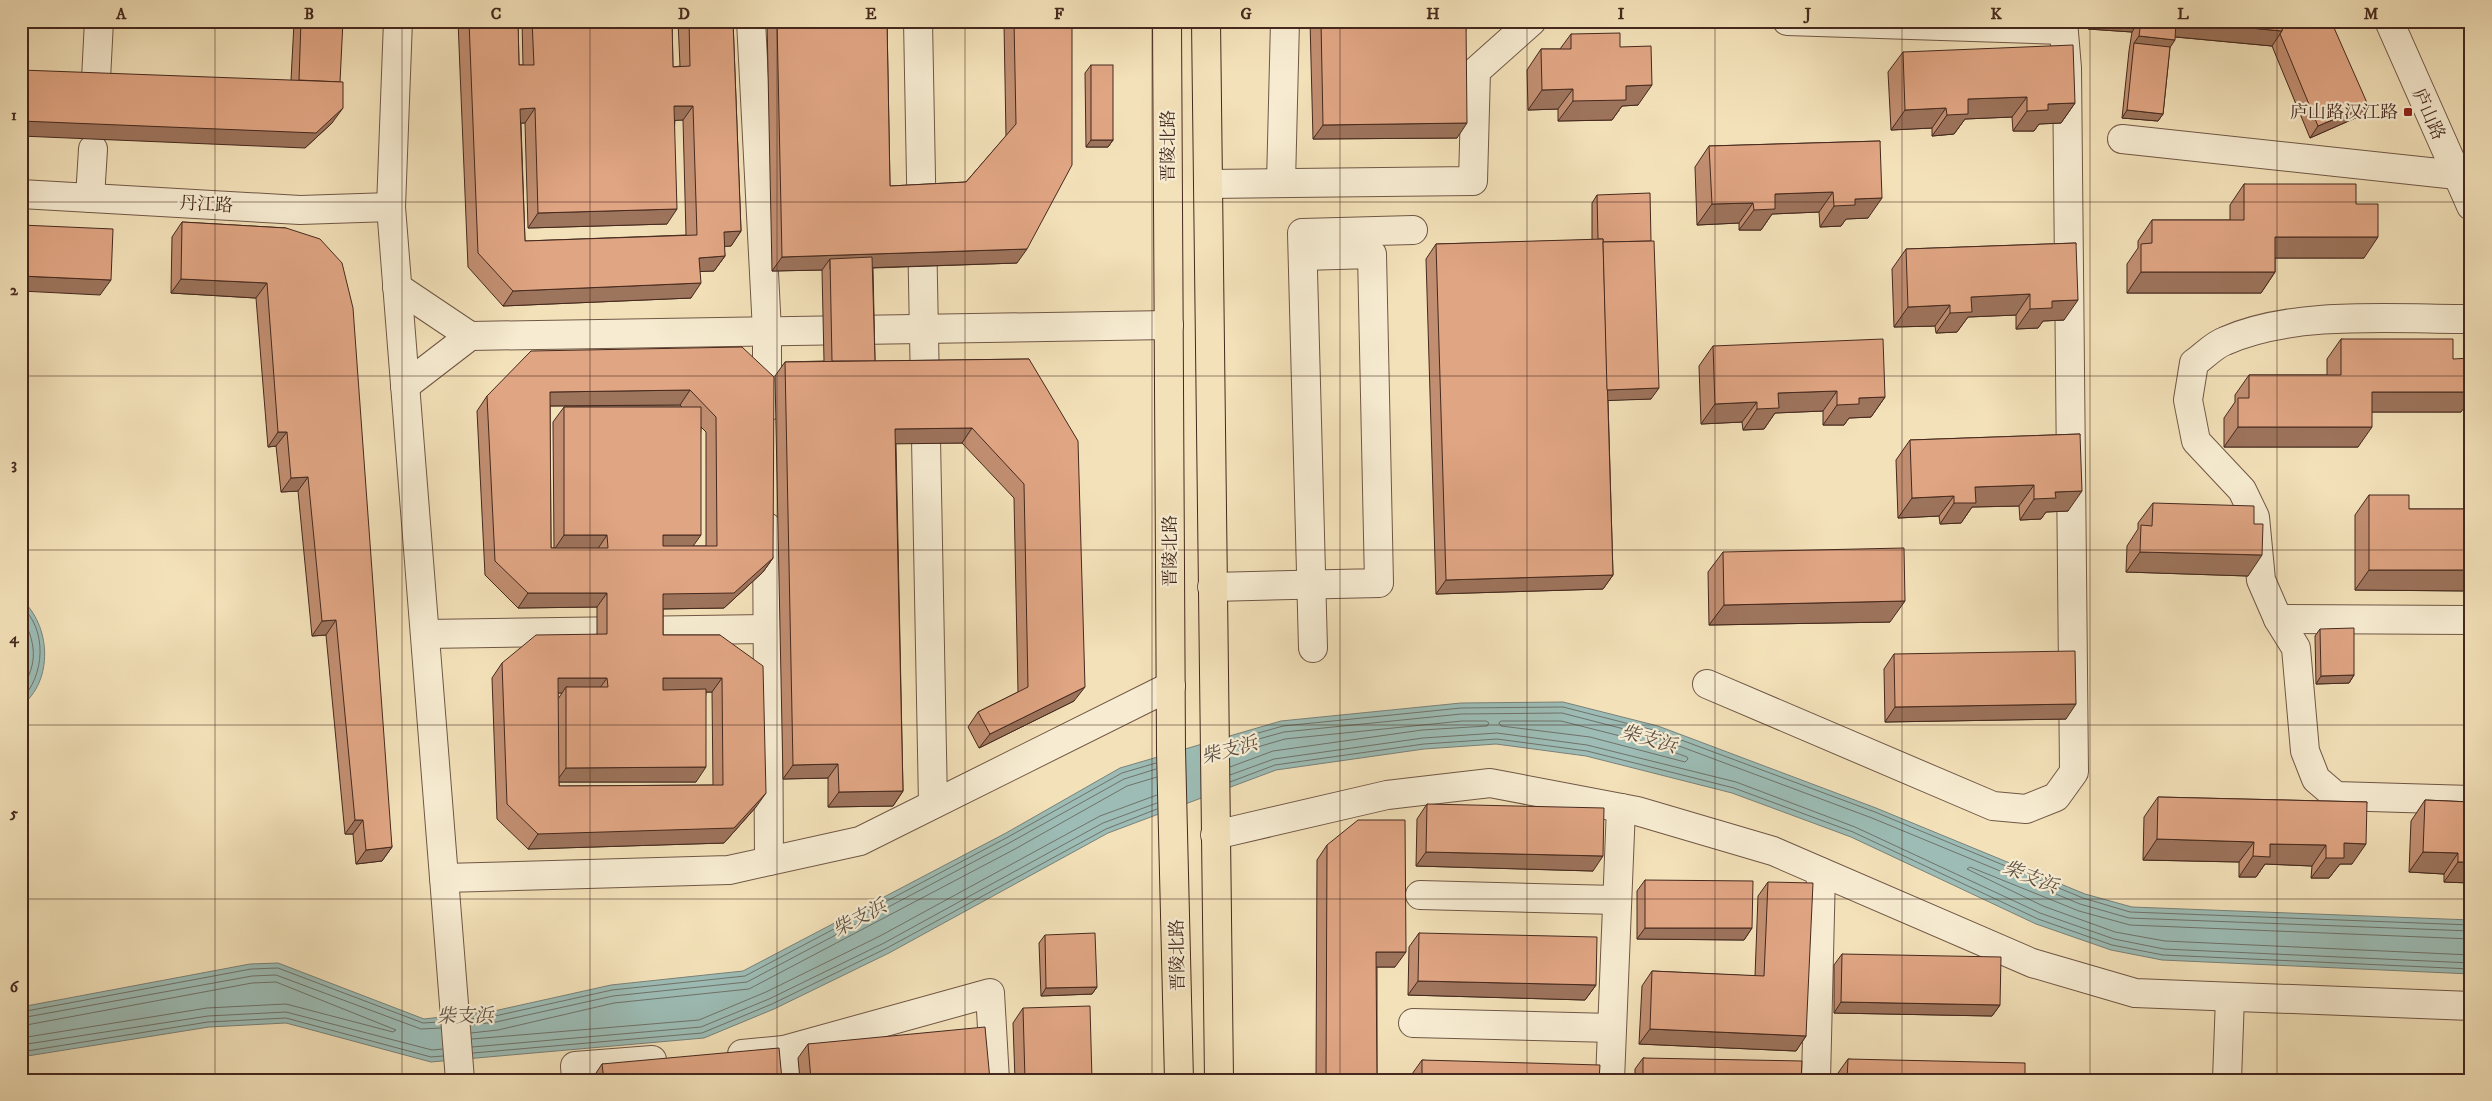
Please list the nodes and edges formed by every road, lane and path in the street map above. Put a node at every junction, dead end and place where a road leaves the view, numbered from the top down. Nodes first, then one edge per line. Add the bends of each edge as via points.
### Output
1 (99, 21) edge
2 (398, 21) edge
3 (751, 21) edge
4 (918, 21) edge
5 (1167, 21) edge
6 (1206, 21) edge
7 (1285, 21) edge
8 (1532, 21) edge
9 (1787, 21) edge
10 (2389, 21) edge
11 (2063, 26) edge
12 (96, 79) edge
13 (2122, 138) dead end
14 (93, 149) dead end
15 (2457, 175) junction
16 (1281, 183) junction
17 (1208, 184) junction
18 (21, 194) edge
19 (90, 198) junction
20 (2471, 206) edge
21 (391, 207) junction
22 (1413, 230) dead end
23 (1303, 256) junction
24 (397, 287) junction
25 (2471, 319) edge
26 (1169, 325) junction
27 (924, 329) junction
28 (767, 331) junction
29 (470, 336) junction
30 (405, 386) junction
31 (767, 430) edge
32 (767, 500) edge
33 (1311, 585) junction
34 (1212, 587) junction
35 (2278, 619) junction
36 (2471, 620) edge
37 (768, 629) junction
38 (424, 634) junction
39 (1312, 648) dead end
40 (1707, 684) dead end
41 (1171, 686) junction
42 (2471, 800) edge
43 (933, 804) junction
44 (1621, 808) junction
45 (1215, 835) junction
46 (768, 861) junction
47 (1821, 872) junction
48 (444, 878) junction
49 (1420, 895) dead end
50 (1617, 900) junction
51 (2230, 997) junction
52 (2471, 1006) edge
53 (1413, 1023) dead end
54 (1612, 1028) junction
55 (784, 1050) junction
56 (714, 1056) edge
57 (674, 1058) edge
58 (460, 1080) edge
59 (576, 1080) edge
60 (786, 1080) edge
61 (995, 1080) edge
62 (1180, 1080) edge
63 (1218, 1080) edge
64 (1610, 1080) edge
65 (1816, 1080) edge
66 (2226, 1080) edge

1 - 12 street
2 - 21 street
3 - 28 street
4 - 27 street
5 - 26 main road, 晋陵北路
6 - 17 main road
7 - 16 street
8 - 16 street via 1476,71 1473,181
9 - 11 street
10 - 15 street, 庐山路
11 - 40 street via 2067,68 2074,772 2056,797 2026,810 1993,806
13 - 15 street
14 - 19 street
15 - 20 street, 庐山路
16 - 17 street
17 - 34 main road
18 - 19 street, 丹江路
19 - 21 street, 丹江路 via 300,210
21 - 24 street
22 - 23 street via 1302,233
23 - 33 street
23 - 33 street via 1372,254 1379,583
24 - 29 street
24 - 30 street
25 - 35 street via 2321,320 2266,326 2223,341 2194,363 2188,400 2196,441 2242,490 2252,510 2261,580
26 - 27 street
26 - 41 main road, 晋陵北路
27 - 28 street
27 - 43 street
28 - 29 street
28 - 31 street
29 - 30 street
30 - 38 street
32 - 37 street
33 - 34 street
33 - 39 street
34 - 45 main road
35 - 36 street
35 - 42 street via 2296,648 2305,752 2316,779 2336,796
37 - 38 street
37 - 46 street
38 - 48 street
41 - 43 street
41 - 62 main road, 晋陵北路
43 - 46 street via 860,841
44 - 45 street via 1490,783 1387,795
44 - 47 street via 1772,851
44 - 50 street
45 - 63 main road
46 - 48 street via 729,870
47 - 51 street via 2032,963 2135,994
47 - 65 street
48 - 58 street
49 - 50 street
50 - 54 street
51 - 52 street
51 - 66 street
53 - 54 street
54 - 64 street
55 - 56 street
55 - 60 street
55 - 61 street via 990,993
57 - 59 street via 574,1066

